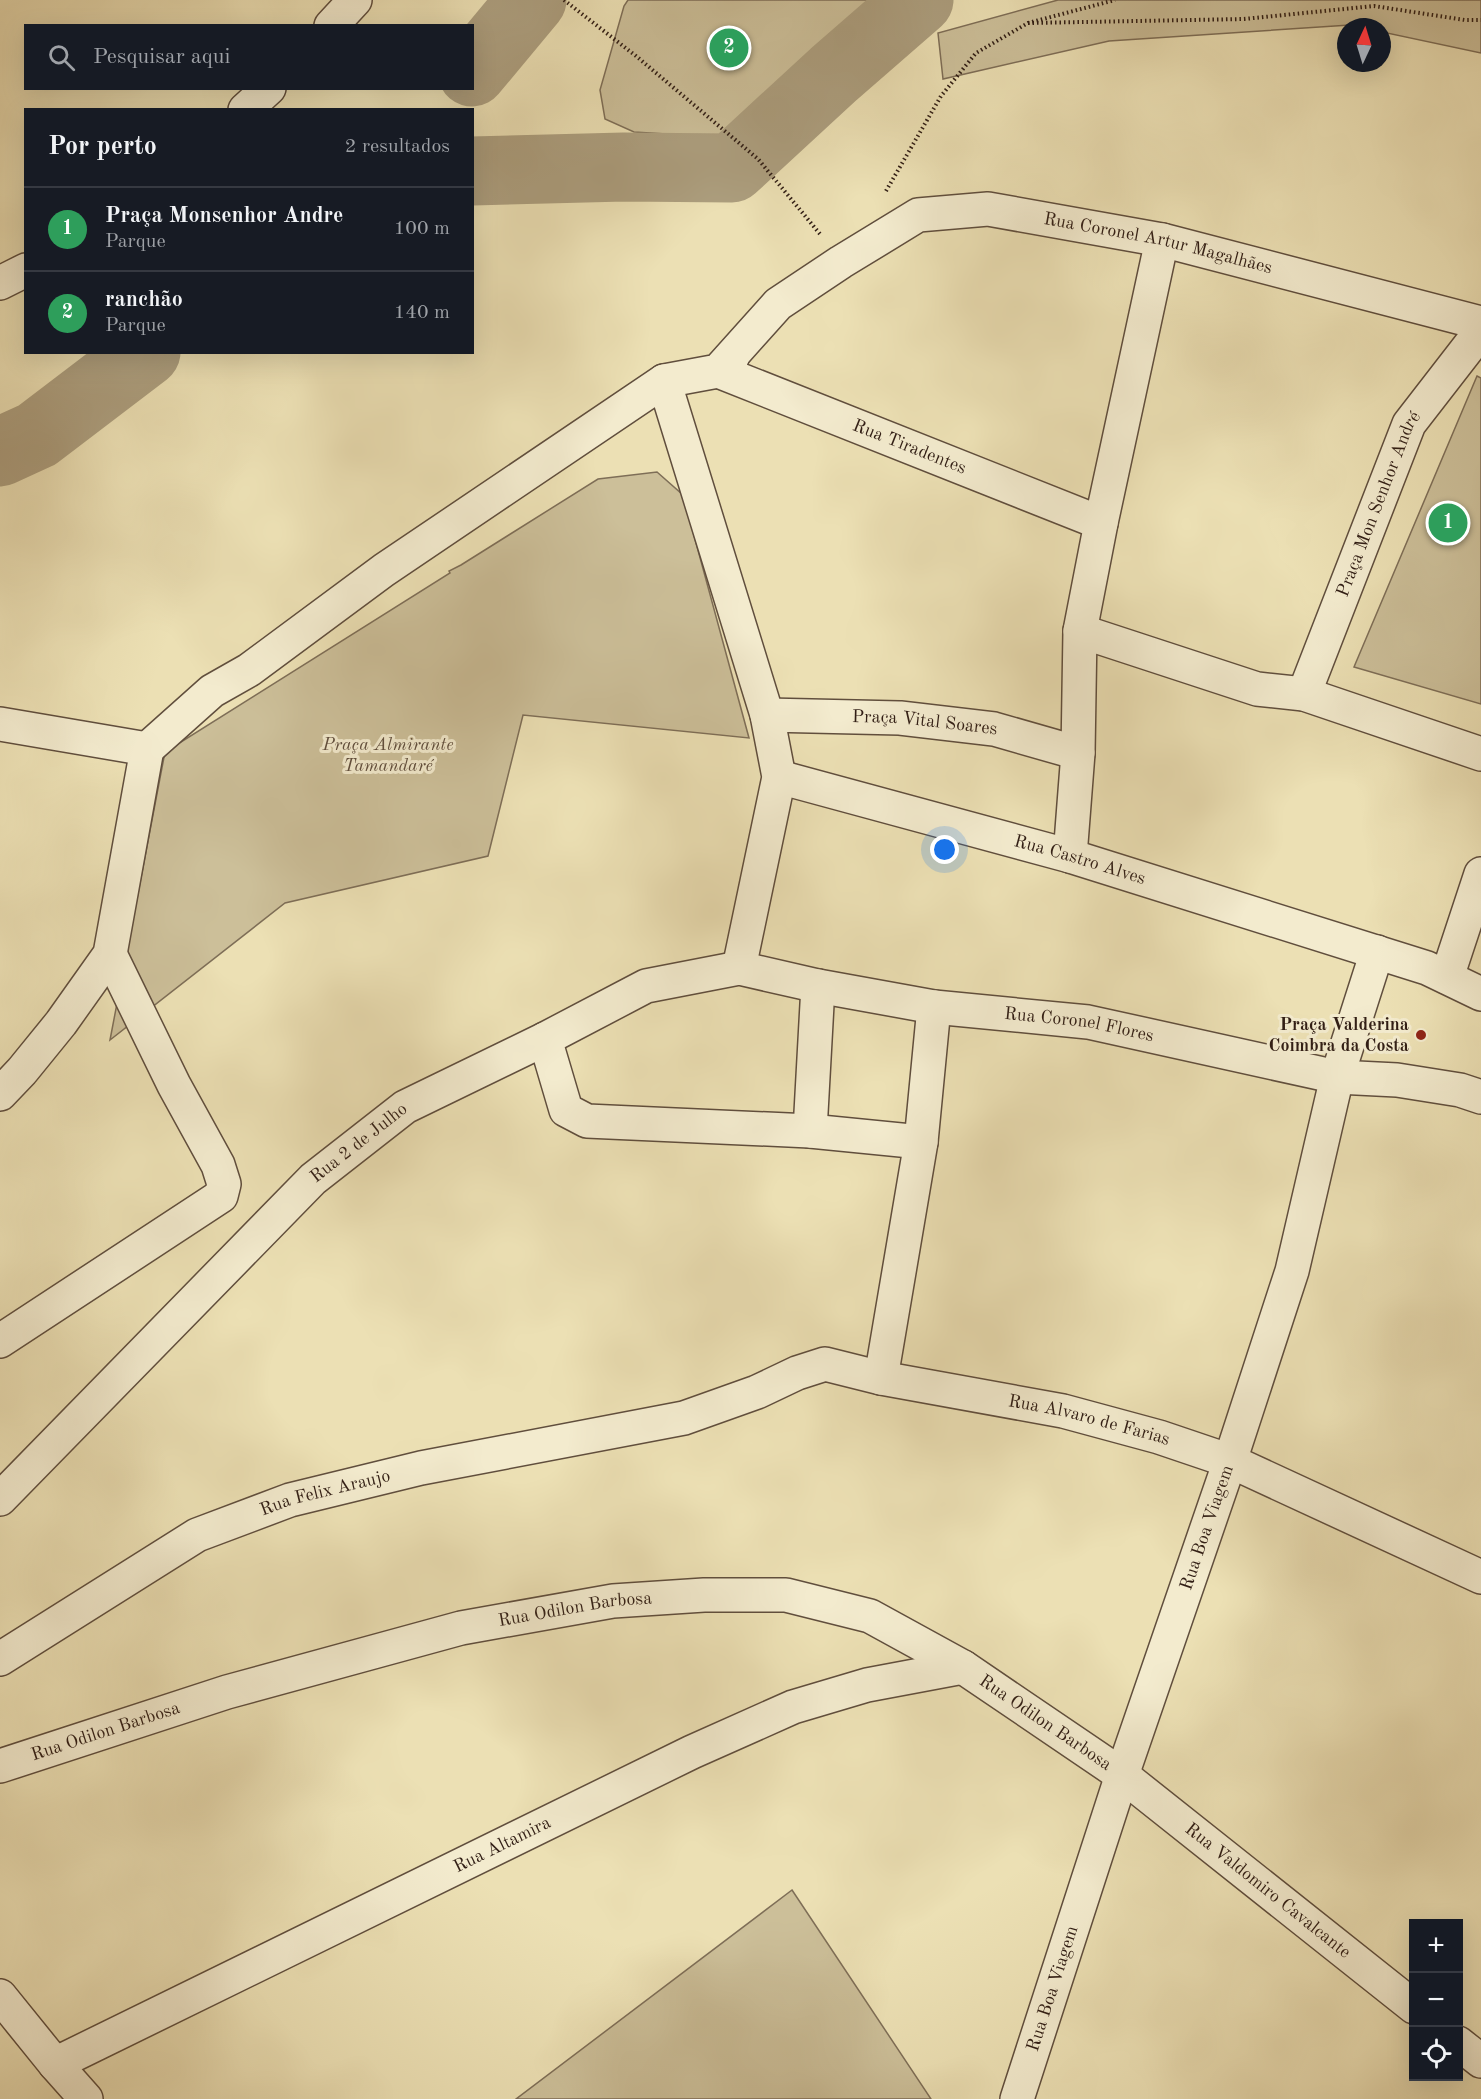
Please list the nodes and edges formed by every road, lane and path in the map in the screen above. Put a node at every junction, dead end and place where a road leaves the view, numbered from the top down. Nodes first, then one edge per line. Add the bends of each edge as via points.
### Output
1 (355, 0) edge
2 (564, 0) edge
3 (1115, 0) edge
4 (1481, 20) edge
5 (1028, 23) junction
6 (333, 24) edge
7 (267, 90) edge
8 (246, 108) edge
9 (885, 194) dead end
10 (1162, 240) junction
11 (841, 262) junction
12 (1481, 323) edge
13 (1481, 331) edge
14 (718, 371) junction
15 (664, 381) junction
16 (1101, 523) junction
17 (1080, 631) junction
18 (1304, 694) junction
19 (767, 715) junction
20 (0, 724) edge
21 (147, 749) junction
22 (1078, 753) junction
23 (1481, 754) edge
24 (779, 777) junction
25 (1070, 856) junction
26 (1481, 874) edge
27 (1377, 952) junction
28 (110, 954) junction
29 (739, 968) junction
30 (1447, 977) junction
31 (818, 986) junction
32 (1481, 994) edge
33 (934, 1006) junction
34 (545, 1039) junction
35 (1337, 1077) junction
36 (0, 1094) edge
37 (1481, 1097) edge
38 (810, 1131) junction
39 (921, 1142) junction
40 (0, 1341) edge
41 (881, 1378) junction
42 (684, 1418) joint
43 (1230, 1461) junction
44 (0, 1499) edge
45 (1481, 1577) edge
46 (0, 1659) edge
47 (963, 1667) junction
48 (0, 1766) edge
49 (1122, 1775) junction
50 (0, 1996) edge
51 (1409, 2004) edge
52 (1463, 2047) edge
53 (1481, 2061) edge
54 (55, 2064) junction
55 (86, 2099) edge
56 (1017, 2099) edge

1 - 6 street
2 - 11 path via 758,159
3 - 5 path
4 - 5 path via 1374,6 1244,18
5 - 9 path via 976,53 941,96
7 - 8 street
10 - 11 street, Rua Coronel Artur Magalhães via 988,209 918,216
10 - 12 street, Rua Coronel Artur Magalhães
10 - 16 street
11 - 14 street via 778,304
13 - 18 street, Praça Mon Senhor André via 1408,424
14 - 15 street
14 - 16 street, Rua Tiradentes
15 - 19 street
15 - 21 street via 384,570 249,670 212,691
16 - 17 street
17 - 18 street via 1257,689
17 - 22 street
18 - 23 street
19 - 22 street, Praça Vital Soares via 900,718 994,729
19 - 24 street
20 - 21 street
21 - 28 street
22 - 25 street
24 - 25 street, Rua Castro Alves
24 - 29 street
25 - 27 street, Rua Castro Alves
26 - 30 street
27 - 30 street, Rua Castro Alves
27 - 35 street, Rua Boa Viagem
28 - 36 street via 61,1023
28 - 40 street via 218,1165 224,1184 221,1196
29 - 31 street, Rua 2 de Julho
29 - 34 street, Rua 2 de Julho via 646,986
30 - 32 street, Rua Castro Alves
31 - 33 street, Rua Coronel Flores
31 - 38 street
33 - 35 street, Rua Coronel Flores via 1088,1022
33 - 39 street
34 - 38 street via 566,1110 587,1122
34 - 44 street, Rua 2 de Julho via 405,1107 313,1179
35 - 37 street, Rua Coronel Flores via 1397,1080
35 - 43 street, Rua Boa Viagem via 1293,1271
38 - 39 street
39 - 41 street
41 - 42 street, Rua Alvaro de Farias via 825,1364
41 - 43 street, Rua Alvaro de Farias via 1062,1410
42 - 46 street, Rua Felix Araujo via 421,1468 290,1500 197,1535
43 - 45 street, Rua Alvaro de Farias
43 - 49 street, Rua Boa Viagem
47 - 48 street, Rua Odilon Barbosa via 870,1616 786,1595 613,1601 460,1628 227,1692
47 - 49 street, Rua Odilon Barbosa
47 - 54 street, Rua Altamira via 867,1685 783,1712 692,1752
49 - 51 street, Rua Valdomiro Cavalcante
49 - 56 street, Rua Boa Viagem
50 - 54 street
52 - 53 street
54 - 55 street

